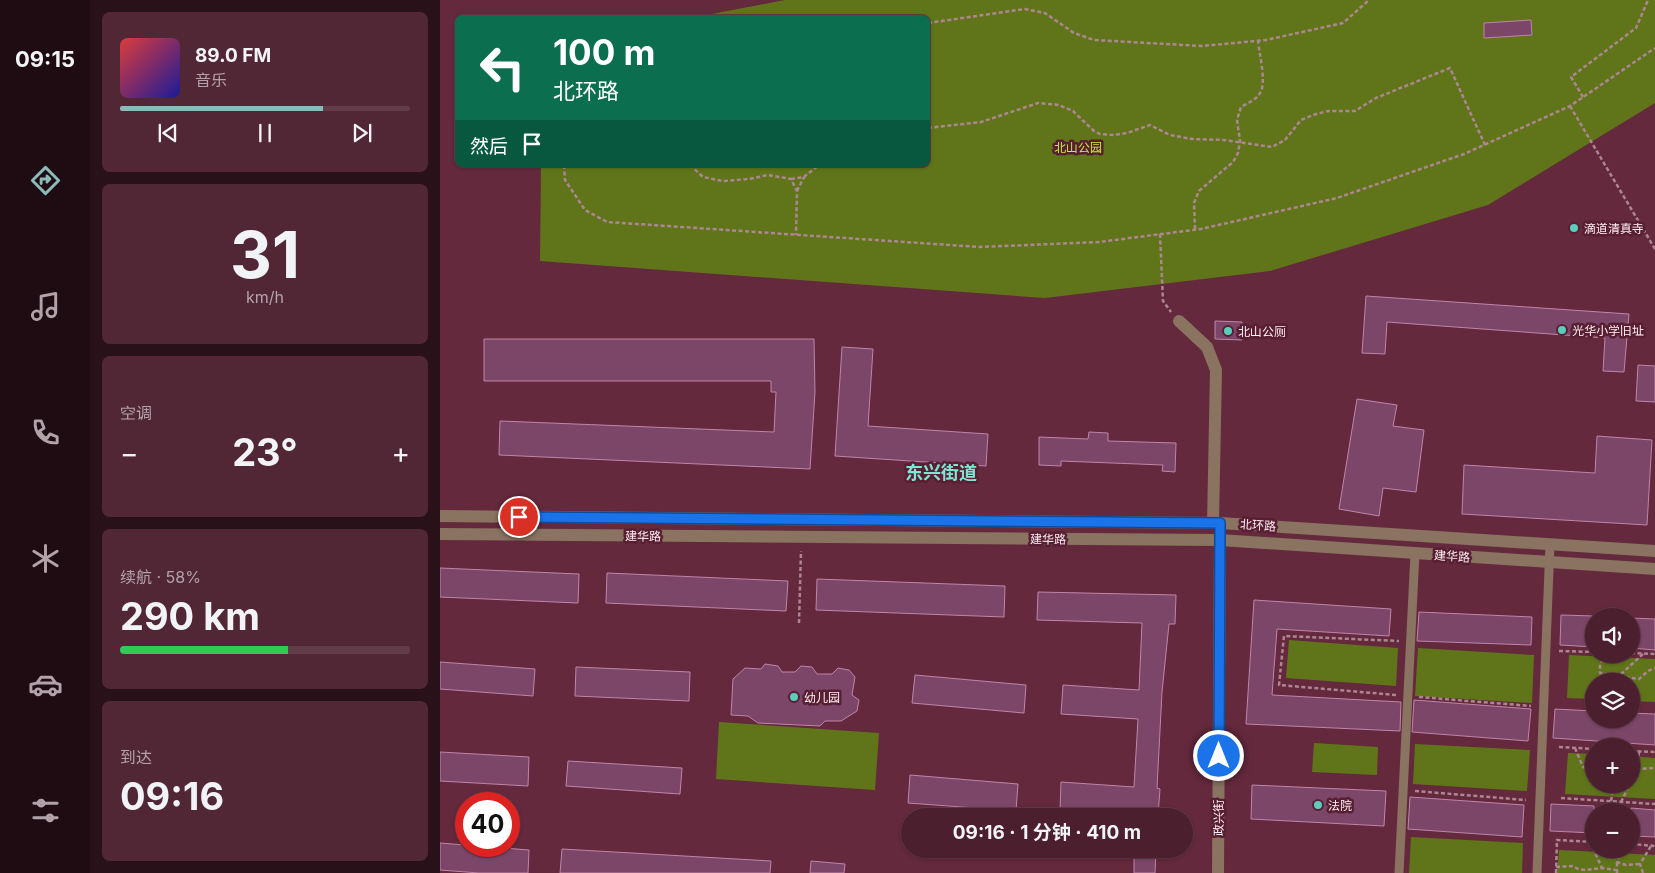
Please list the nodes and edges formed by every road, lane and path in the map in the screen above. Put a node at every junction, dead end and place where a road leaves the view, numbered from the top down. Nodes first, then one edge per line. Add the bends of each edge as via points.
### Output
1 (1369, 0) edge
2 (1648, 0) edge
3 (930, 23) edge
4 (1258, 41) junction
5 (1655, 48) edge
6 (1582, 97) junction
7 (1570, 106) junction
8 (930, 128) edge
9 (1240, 141) junction
10 (1485, 145) junction
11 (564, 167) edge
12 (692, 167) edge
13 (816, 167) edge
14 (804, 177) junction
15 (791, 179) junction
16 (797, 190) junction
17 (1195, 229) junction
18 (1160, 234) junction
19 (796, 235) junction
20 (1655, 249) edge
21 (1179, 321) joint
22 (440, 516) edge
23 (1216, 523) junction
24 (440, 534) edge
25 (801, 537) junction
26 (1220, 540) junction
27 (1550, 544) junction
28 (1655, 551) edge
29 (1415, 553) junction
30 (1550, 562) junction
31 (1655, 568) edge
32 (799, 623) dead end
33 (1410, 642) junction
34 (1559, 651) dead end
35 (1585, 652) edge
36 (1640, 654) edge
37 (1643, 654) junction
38 (1655, 654) edge
39 (1655, 668) edge
40 (1622, 673) edge
41 (1640, 678) edge
42 (1408, 696) junction
43 (1531, 706) dead end
44 (1559, 747) dead end
45 (1575, 748) junction
46 (1585, 749) edge
47 (1640, 751) edge
48 (1655, 752) edge
49 (1585, 768) edge
50 (1655, 768) edge
51 (1640, 770) edge
52 (1403, 790) junction
53 (1612, 793) edge
54 (1626, 793) edge
55 (1561, 798) dead end
56 (1526, 800) dead end
57 (1611, 802) junction
58 (1622, 802) junction
59 (1655, 804) edge
60 (1585, 842) edge
61 (1640, 845) edge
62 (1653, 846) edge
63 (1597, 858) edge
64 (1618, 858) edge
65 (1617, 862) junction
66 (1640, 864) junction
67 (1556, 867) junction
68 (1596, 868) junction
69 (1602, 868) junction
70 (1616, 871) edge
71 (1218, 873) edge
72 (1399, 873) edge
73 (1537, 873) edge
74 (1556, 873) edge
75 (1596, 873) edge
76 (1643, 873) edge

1 - 4 path via 1343,23
2 - 6 path via 1636,28 1571,77
3 - 4 path via 1025,9 1045,13 1074,33 1094,40 1202,46
4 - 9 path via 1264,82 1262,92 1241,107 1237,120
5 - 6 path
6 - 7 path
7 - 10 path
7 - 20 path
8 - 9 path via 980,122 1038,103 1059,105 1073,111 1100,134 1127,133 1150,125 1170,135 1192,139
9 - 10 path via 1272,147 1285,140 1301,120 1316,114 1355,111 1376,98 1450,68
9 - 17 path via 1233,162 1199,191 1194,203
10 - 17 path via 1337,198
11 - 19 path via 565,180 585,210 606,222
12 - 15 path via 703,178 723,181 768,175
13 - 14 path
14 - 15 path
14 - 16 path
15 - 16 path
16 - 19 path
17 - 18 path
18 - 19 path via 1099,242 979,247
18 - 21 path via 1163,301
21 - 23 street, 政兴街 via 1207,346 1216,370
22 - 23 street, 北环路
23 - 26 street, 政兴街
23 - 27 street, 北环路
24 - 25 street, 建华路
25 - 26 street, 建华路
25 - 32 path
26 - 29 street, 建华路
26 - 71 street, 政兴街
27 - 28 street, 北环路
27 - 30 lane
29 - 30 street, 建华路
29 - 33 lane
30 - 31 street, 建华路
30 - 73 lane
33 - 42 lane
33 - 42 path via 1284,636 1280,685
34 - 35 path
36 - 37 path
37 - 38 path
37 - 40 path
39 - 41 path
42 - 43 path
42 - 52 lane
44 - 45 path
45 - 46 path
45 - 49 path
47 - 48 path
50 - 51 path
52 - 56 path
52 - 72 lane
53 - 57 path
54 - 58 path
55 - 57 path
57 - 58 path
58 - 59 path
60 - 67 path via 1557,840
61 - 62 path
62 - 66 path
63 - 69 path
64 - 65 path
65 - 66 path
65 - 70 path
66 - 76 path
67 - 68 path
67 - 74 path
68 - 69 path
68 - 75 path
69 - 70 path

